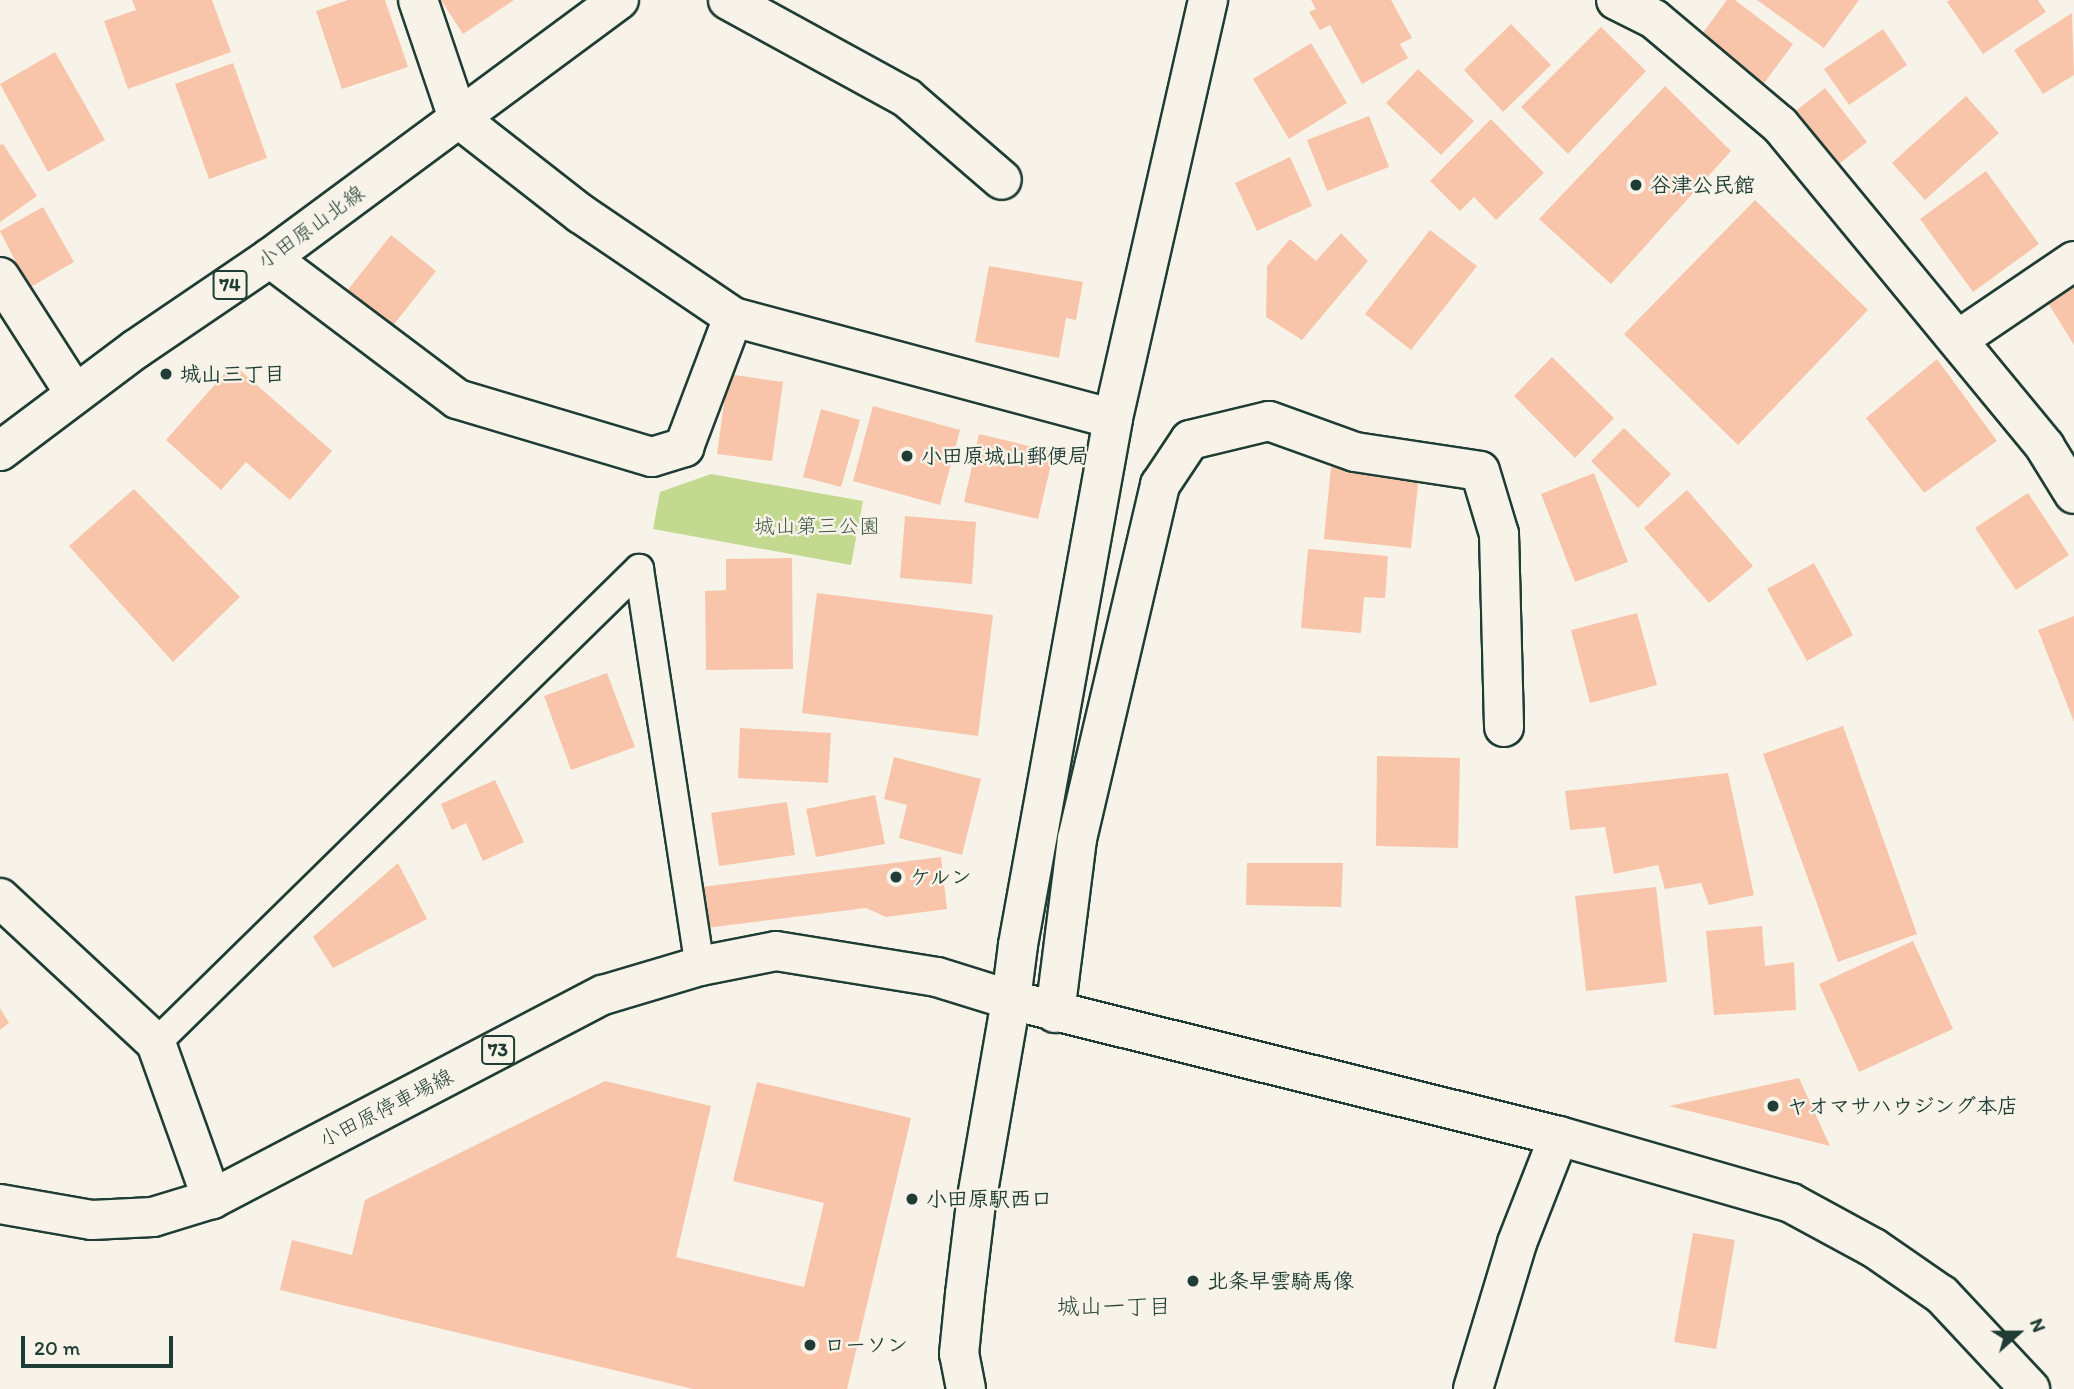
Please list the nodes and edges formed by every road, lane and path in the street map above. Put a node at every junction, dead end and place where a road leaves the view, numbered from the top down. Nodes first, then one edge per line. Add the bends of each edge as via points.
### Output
1 (418, 0) edge
2 (619, 0) edge
3 (728, 0) edge
4 (1208, 0) edge
5 (1616, 0) edge
6 (458, 118) junction
7 (1002, 180) dead end
8 (270, 258) junction
9 (2074, 261) edge
10 (0, 277) edge
11 (733, 317) junction
12 (1959, 340) junction
13 (75, 394) junction
14 (1113, 419) junction
15 (0, 451) edge
16 (2074, 494) edge
17 (1504, 727) dead end
18 (0, 898) edge
19 (700, 967) junction
20 (1011, 1000) junction
21 (1055, 1013) junction
22 (156, 1044) junction
23 (1559, 1136) junction
24 (212, 1199) junction
25 (0, 1204) edge
26 (966, 1389) edge
27 (1473, 1389) edge
28 (2030, 1389) edge

1 - 6 street
2 - 6 street, 小田原山北線 / 74
3 - 7 street via 907,97
4 - 14 street
5 - 12 street via 1654,19 1780,125
6 - 8 street, 小田原山北線 / 74
6 - 11 street via 581,214
8 - 11 street via 457,399 652,457 684,447
8 - 13 street, 小田原山北線 / 74
9 - 12 street
10 - 13 street
11 - 14 street
12 - 16 street via 2045,447
13 - 15 street, 小田原山北線 / 74
14 - 20 street
17 - 21 street via 1499,534 1480,471 1355,452 1269,421 1190,440 1160,485 1077,839
18 - 22 street
19 - 20 street, 小田原停車場線 / 73 via 776,951 937,977
19 - 22 lane via 639,569
19 - 24 street, 小田原停車場線 / 73 via 603,995
20 - 21 street, 小田原停車場線
20 - 26 street via 965,1294 959,1354
21 - 23 street, 小田原停車場線
22 - 24 street
23 - 27 street via 1517,1243
23 - 28 street, 小田原停車場線 via 1803,1209 1874,1248 1942,1295
24 - 25 street, 小田原停車場線 / 73 via 153,1217 92,1220

